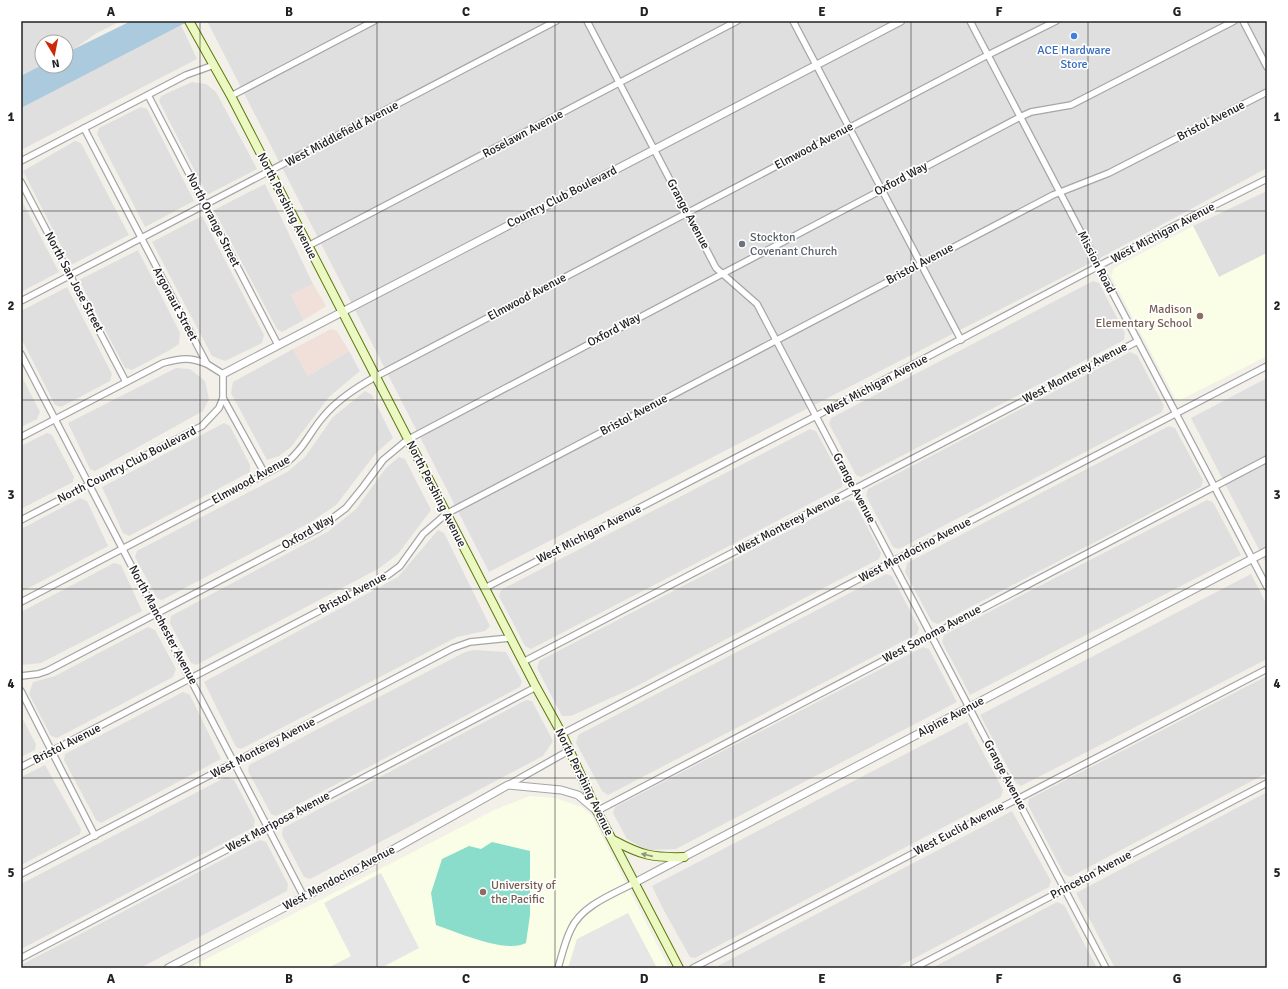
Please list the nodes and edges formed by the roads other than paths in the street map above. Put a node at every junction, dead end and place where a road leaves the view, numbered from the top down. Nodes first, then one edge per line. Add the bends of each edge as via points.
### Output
1 (374, 21) edge
2 (556, 21) edge
3 (587, 21) edge
4 (737, 21) edge
5 (793, 21) edge
6 (901, 21) edge
7 (970, 21) edge
8 (1056, 21) edge
9 (1234, 21) edge
10 (1243, 21) edge
11 (190, 22) edge
12 (988, 55) junction
13 (214, 65) junction
14 (816, 65) junction
15 (1267, 67) edge
16 (619, 83) junction
17 (1267, 92) edge
18 (148, 95) junction
19 (231, 96) junction
20 (1020, 117) junction
21 (849, 127) junction
22 (84, 128) junction
23 (654, 149) junction
24 (21, 161) edge
25 (270, 172) junction
26 (1267, 179) edge
27 (21, 182) edge
28 (882, 189) junction
29 (1060, 192) junction
30 (205, 205) junction
31 (687, 212) junction
32 (141, 238) junction
33 (308, 246) junction
34 (921, 264) junction
35 (1098, 267) junction
36 (724, 273) junction
37 (70, 276) junction
38 (21, 301) edge
39 (341, 312) junction
40 (776, 340) junction
41 (961, 340) junction
42 (1138, 341) junction
43 (278, 345) junction
44 (21, 354) edge
45 (207, 364) junction
46 (1267, 366) edge
47 (223, 374) junction
48 (375, 376) junction
49 (126, 382) junction
50 (223, 398) junction
51 (1177, 413) junction
52 (816, 416) junction
53 (56, 420) junction
54 (21, 437) edge
55 (408, 440) junction
56 (1267, 459) edge
57 (265, 474) junction
58 (89, 485) junction
59 (1214, 486) junction
60 (854, 489) junction
61 (446, 514) junction
62 (21, 520) edge
63 (123, 549) junction
64 (1267, 551) edge
65 (1252, 559) junction
66 (893, 562) junction
67 (1267, 587) edge
68 (485, 588) junction
69 (21, 602) edge
70 (156, 614) junction
71 (931, 635) junction
72 (510, 638) junction
73 (523, 662) junction
74 (1267, 669) edge
75 (21, 676) edge
76 (191, 678) junction
77 (536, 687) junction
78 (21, 691) edge
79 (969, 707) junction
80 (562, 734) junction
81 (570, 750) junction
82 (53, 751) junction
83 (234, 762) junction
84 (21, 768) edge
85 (1267, 783) edge
86 (508, 785) junction
87 (1017, 798) junction
88 (597, 811) junction
89 (268, 827) junction
90 (95, 836) junction
91 (613, 840) junction
92 (684, 857) junction
93 (21, 874) edge
94 (636, 882) junction
95 (1064, 889) junction
96 (304, 897) junction
97 (21, 958) edge
98 (168, 968) edge
99 (558, 968) edge
100 (679, 968) edge
101 (693, 968) edge
102 (914, 968) edge
103 (1106, 968) edge

1 - 19 street
2 - 25 street, West Middlefield Avenue
3 - 16 street, Grange Avenue
4 - 16 street, Roselawn Avenue
5 - 14 street
6 - 14 street, Country Club Boulevard
7 - 12 street, Mission Road
8 - 12 street, Elmwood Avenue
9 - 20 street, Oxford Way via 1071,105 1031,112
10 - 15 street
11 - 13 main road, North Pershing Avenue
12 - 20 street, Mission Road
12 - 21 street, Elmwood Avenue
13 - 18 street via 186,75
13 - 19 main road, North Pershing Avenue
14 - 21 street
14 - 23 street, Country Club Boulevard
16 - 23 street, Grange Avenue
16 - 33 street, Roselawn Avenue
17 - 29 street, Bristol Avenue via 1109,173
18 - 22 street
18 - 30 street, North Orange Street
19 - 25 main road, North Pershing Avenue
20 - 28 street, Oxford Way
20 - 29 street, Mission Road
21 - 28 street
21 - 31 street, Elmwood Avenue
22 - 24 street
22 - 32 street, Argonaut Street
23 - 31 street, Grange Avenue
23 - 39 street, Country Club Boulevard
25 - 30 street, West Middlefield Avenue
25 - 33 main road, North Pershing Avenue
26 - 35 street, West Michigan Avenue
27 - 37 street, North San Jose Street
28 - 34 street
28 - 36 street, Oxford Way
29 - 34 street, Bristol Avenue
29 - 35 street, Mission Road
30 - 32 street, West Middlefield Avenue
30 - 43 street, North Orange Street
31 - 36 street, Grange Avenue via 716,268
31 - 48 street, Elmwood Avenue
32 - 37 street, West Middlefield Avenue
32 - 45 street, Argonaut Street
33 - 39 main road, North Pershing Avenue
34 - 40 street, Bristol Avenue
34 - 41 street
35 - 41 street, West Michigan Avenue
35 - 42 street, Mission Road
36 - 40 street, Grange Avenue via 757,304
36 - 55 street, Oxford Way
37 - 38 street, West Middlefield Avenue
37 - 49 street, North San Jose Street
39 - 43 street, Country Club Boulevard
39 - 48 main road, North Pershing Avenue
40 - 52 street, Grange Avenue
40 - 61 street, Bristol Avenue
41 - 52 street, West Michigan Avenue
42 - 51 street, Mission Road
42 - 60 street, West Monterey Avenue
43 - 47 street, Country Club Boulevard
44 - 53 street, North Manchester Avenue
45 - 47 street
45 - 49 street via 194,359 179,358
46 - 51 street, West Mendocino Avenue
47 - 50 street
48 - 55 main road, North Pershing Avenue
48 - 57 street, Elmwood Avenue via 331,408 292,458
49 - 53 street
50 - 57 street
50 - 58 street, North Country Club Boulevard via 219,408 202,426
51 - 59 street, Mission Road
51 - 66 street, West Mendocino Avenue
52 - 60 street, Grange Avenue
52 - 68 street, West Michigan Avenue
53 - 54 street
53 - 58 street, North Manchester Avenue
55 - 61 main road, North Pershing Avenue
55 - 70 street, Oxford Way via 382,460 356,497 333,519
56 - 59 street, West Sonoma Avenue
57 - 63 street, Elmwood Avenue
58 - 62 street, North Country Club Boulevard
58 - 63 street, North Manchester Avenue
59 - 65 street, Mission Road
59 - 71 street, West Sonoma Avenue
60 - 66 street, Grange Avenue
60 - 73 street, West Monterey Avenue
61 - 68 main road, North Pershing Avenue
61 - 76 street, Bristol Avenue via 423,534 393,572
63 - 69 street, Elmwood Avenue
63 - 70 street, North Manchester Avenue
64 - 65 street, Alpine Avenue
65 - 67 street, Mission Road
65 - 79 street, Alpine Avenue
66 - 71 street, Grange Avenue
66 - 80 street, West Mendocino Avenue
68 - 72 main road, North Pershing Avenue
70 - 75 street, Oxford Way via 47,671
70 - 76 street, North Manchester Avenue
71 - 79 street, Grange Avenue
71 - 88 street, West Sonoma Avenue
72 - 73 main road, North Pershing Avenue
72 - 83 street, West Monterey Avenue via 460,645
73 - 77 main road, North Pershing Avenue
74 - 87 street, West Euclid Avenue
76 - 82 street, Bristol Avenue
76 - 83 street, North Manchester Avenue
77 - 80 main road, North Pershing Avenue
77 - 89 street, West Mariposa Avenue
78 - 82 street
79 - 87 street, Grange Avenue
79 - 92 street, Alpine Avenue
80 - 81 main road, North Pershing Avenue
81 - 86 street, West Mendocino Avenue
81 - 88 main road, North Pershing Avenue
82 - 84 street, Bristol Avenue
82 - 90 street
83 - 89 street, North Manchester Avenue
83 - 90 street, West Monterey Avenue
85 - 95 street, Princeton Avenue
86 - 88 street via 561,790 578,795
86 - 96 street, West Mendocino Avenue
87 - 95 street, Grange Avenue
87 - 101 street, West Euclid Avenue
88 - 91 main road, North Pershing Avenue
89 - 96 street, North Manchester Avenue
89 - 97 street, West Mariposa Avenue
90 - 93 street, West Monterey Avenue
92 -> 91 main road via 646,856
91 - 94 main road, North Pershing Avenue
92 - 94 street, Alpine Avenue
94 - 99 street via 589,907 579,916 571,929
94 - 100 main road, North Pershing Avenue
95 - 102 street, Princeton Avenue
95 - 103 street, Grange Avenue
96 - 98 street, West Mendocino Avenue

